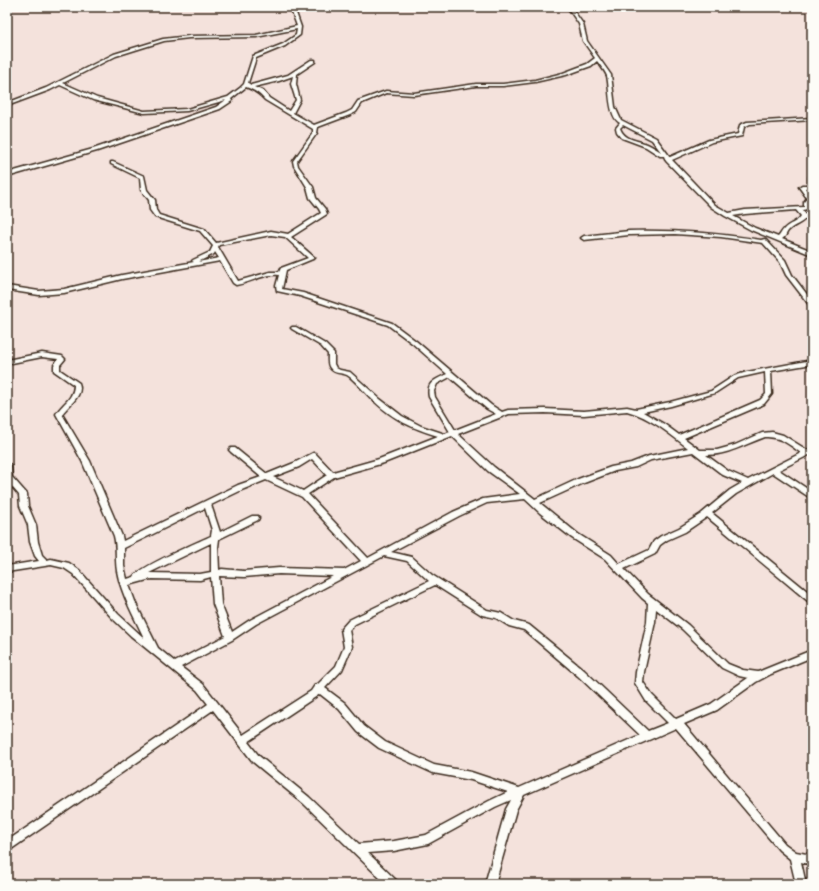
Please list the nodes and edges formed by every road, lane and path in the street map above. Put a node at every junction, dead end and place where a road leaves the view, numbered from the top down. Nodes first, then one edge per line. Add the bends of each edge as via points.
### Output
1 (292, 7) edge
2 (569, 7) edge
3 (299, 27) junction
4 (597, 58) junction
5 (313, 61) dead end
6 (295, 73) junction
7 (59, 83) junction
8 (248, 85) junction
9 (232, 97) junction
10 (7, 105) edge
11 (290, 113) junction
12 (812, 119) edge
13 (622, 124) junction
14 (315, 128) junction
15 (666, 158) junction
16 (113, 163) dead end
17 (7, 175) edge
18 (812, 177) edge
19 (798, 209) junction
20 (727, 215) junction
21 (753, 229) junction
22 (287, 236) junction
23 (770, 236) junction
24 (584, 238) dead end
25 (779, 239) junction
26 (764, 240) junction
27 (215, 246) junction
28 (811, 252) edge
29 (222, 259) junction
30 (186, 265) junction
31 (282, 274) junction
32 (7, 288) edge
33 (812, 305) edge
34 (294, 328) dead end
35 (7, 362) edge
36 (812, 362) edge
37 (768, 369) junction
38 (451, 374) junction
39 (637, 411) junction
40 (501, 414) junction
41 (454, 433) junction
42 (445, 436) junction
43 (678, 438) junction
44 (233, 450) dead end
45 (697, 451) junction
46 (810, 452) edge
47 (7, 465) edge
48 (773, 470) junction
49 (331, 475) junction
50 (266, 477) junction
51 (748, 483) junction
52 (303, 494) junction
53 (527, 496) junction
54 (812, 496) edge
55 (534, 503) junction
56 (207, 504) junction
57 (708, 514) junction
58 (255, 518) dead end
59 (215, 537) junction
60 (120, 546) junction
61 (383, 553) junction
62 (44, 562) junction
63 (367, 562) junction
64 (618, 568) junction
65 (7, 569) edge
66 (347, 573) junction
67 (214, 575) junction
68 (136, 579) junction
69 (436, 581) junction
70 (124, 583) junction
71 (812, 600) edge
72 (652, 603) junction
73 (229, 638) junction
74 (155, 651) junction
75 (812, 653) edge
76 (175, 666) junction
77 (760, 676) junction
78 (318, 688) junction
79 (214, 704) junction
80 (676, 724) junction
81 (647, 736) junction
82 (242, 741) junction
83 (520, 792) junction
84 (7, 848) edge
85 (358, 849) junction
86 (794, 856) junction
87 (812, 860) edge
88 (393, 884) edge
89 (490, 884) edge
90 (801, 884) edge

1 - 3 street
2 - 4 street via 582,24 585,41
3 - 7 street via 256,36 164,40 115,55
3 - 8 street via 298,35 284,45 254,57
4 - 13 street via 609,75 614,113
4 - 14 street via 592,64 564,74 529,82 476,85 414,94 386,92 360,102 354,111
5 - 6 street
6 - 8 street via 280,80
6 - 11 street via 293,86 298,94 298,102
7 - 9 street via 95,99 149,113 188,110
7 - 10 street via 22,101
8 - 9 street
8 - 11 street
9 - 17 street via 218,108 112,144
11 - 14 street
12 - 15 street via 749,123 743,125 740,134
13 - 15 street via 654,138
13 - 15 street via 618,128 624,138 642,144
14 - 22 street via 315,134 297,157 296,166 310,187 314,201 324,214
15 - 20 street via 713,206
16 - 27 street via 143,178 144,190 152,200 153,210 157,216 202,230
18 - 19 street via 811,186 802,187 810,198 806,202 806,208
19 - 20 street
19 - 25 street via 804,216 802,220 786,230
20 - 21 street
21 - 23 street
21 - 26 street
22 - 27 street via 271,233
22 - 31 street via 312,258 285,269
23 - 25 street
23 - 26 street
24 - 26 street via 662,232
25 - 28 street
26 - 33 street via 783,261 789,274
27 - 29 street
27 - 30 street via 212,253
29 - 30 street
29 - 31 street via 236,283 273,272
30 - 32 street via 64,291 39,293
31 - 38 street via 279,286 281,292 301,294 390,324
34 - 42 street via 323,345 332,353 331,363 335,369 340,373 348,373 400,418 419,428
35 - 60 street via 42,355 62,358 57,365 57,371 76,382 78,388 71,401 59,414 86,461
36 - 37 street
37 - 39 street via 736,377 713,392
37 - 43 street via 769,394 762,402
38 - 40 street via 489,407
38 - 41 street via 438,380 431,392
39 - 40 street via 627,409 584,413 545,411
39 - 43 street
40 - 41 street
41 - 42 street
41 - 53 street via 492,469
42 - 49 street
43 - 45 street
44 - 50 street
45 - 46 street via 723,451 771,433 786,437
45 - 51 street via 724,472
45 - 55 street via 649,458 614,469
46 - 48 street
47 - 62 street via 8,478 23,494 34,542
48 - 51 street
48 - 54 street
49 - 50 street via 313,455
49 - 52 street
50 - 52 street
50 - 56 street
51 - 57 street via 733,492
52 - 63 street
53 - 55 street
53 - 61 street via 478,504
55 - 64 street
56 - 59 street via 215,524
56 - 60 street
57 - 64 street via 664,538 657,543 652,552
57 - 71 street
58 - 59 street
59 - 67 street
59 - 68 street via 150,569
60 - 70 street via 120,566
61 - 63 street
61 - 69 street via 409,559
62 - 65 street
62 - 74 street via 66,565 76,572 115,616
63 - 66 street
64 - 72 street
66 - 67 street via 279,571 244,574 222,572
66 - 73 street via 253,622
67 - 68 street via 151,576
67 - 73 street via 217,606 227,626
68 - 70 street
69 - 78 street via 358,618 349,625 344,632 348,647 345,656 339,668
69 - 81 street via 486,613 498,615 512,624 526,627 581,673
70 - 74 street
72 - 77 street via 685,627 725,666 742,674
72 - 80 street via 651,622 639,683 649,698
73 - 76 street
74 - 76 street
75 - 77 street
76 - 79 street via 200,687
77 - 80 street via 714,708
78 - 82 street via 309,698
78 - 83 street via 342,706 361,729 382,745 433,769 471,776
79 - 82 street
79 - 84 street
80 - 81 street
80 - 86 street via 770,834
81 - 83 street
82 - 85 street via 267,770 306,800
83 - 85 street via 492,804 428,839 394,846
83 - 89 street via 511,809
85 - 88 street
86 - 87 street
86 - 90 street

